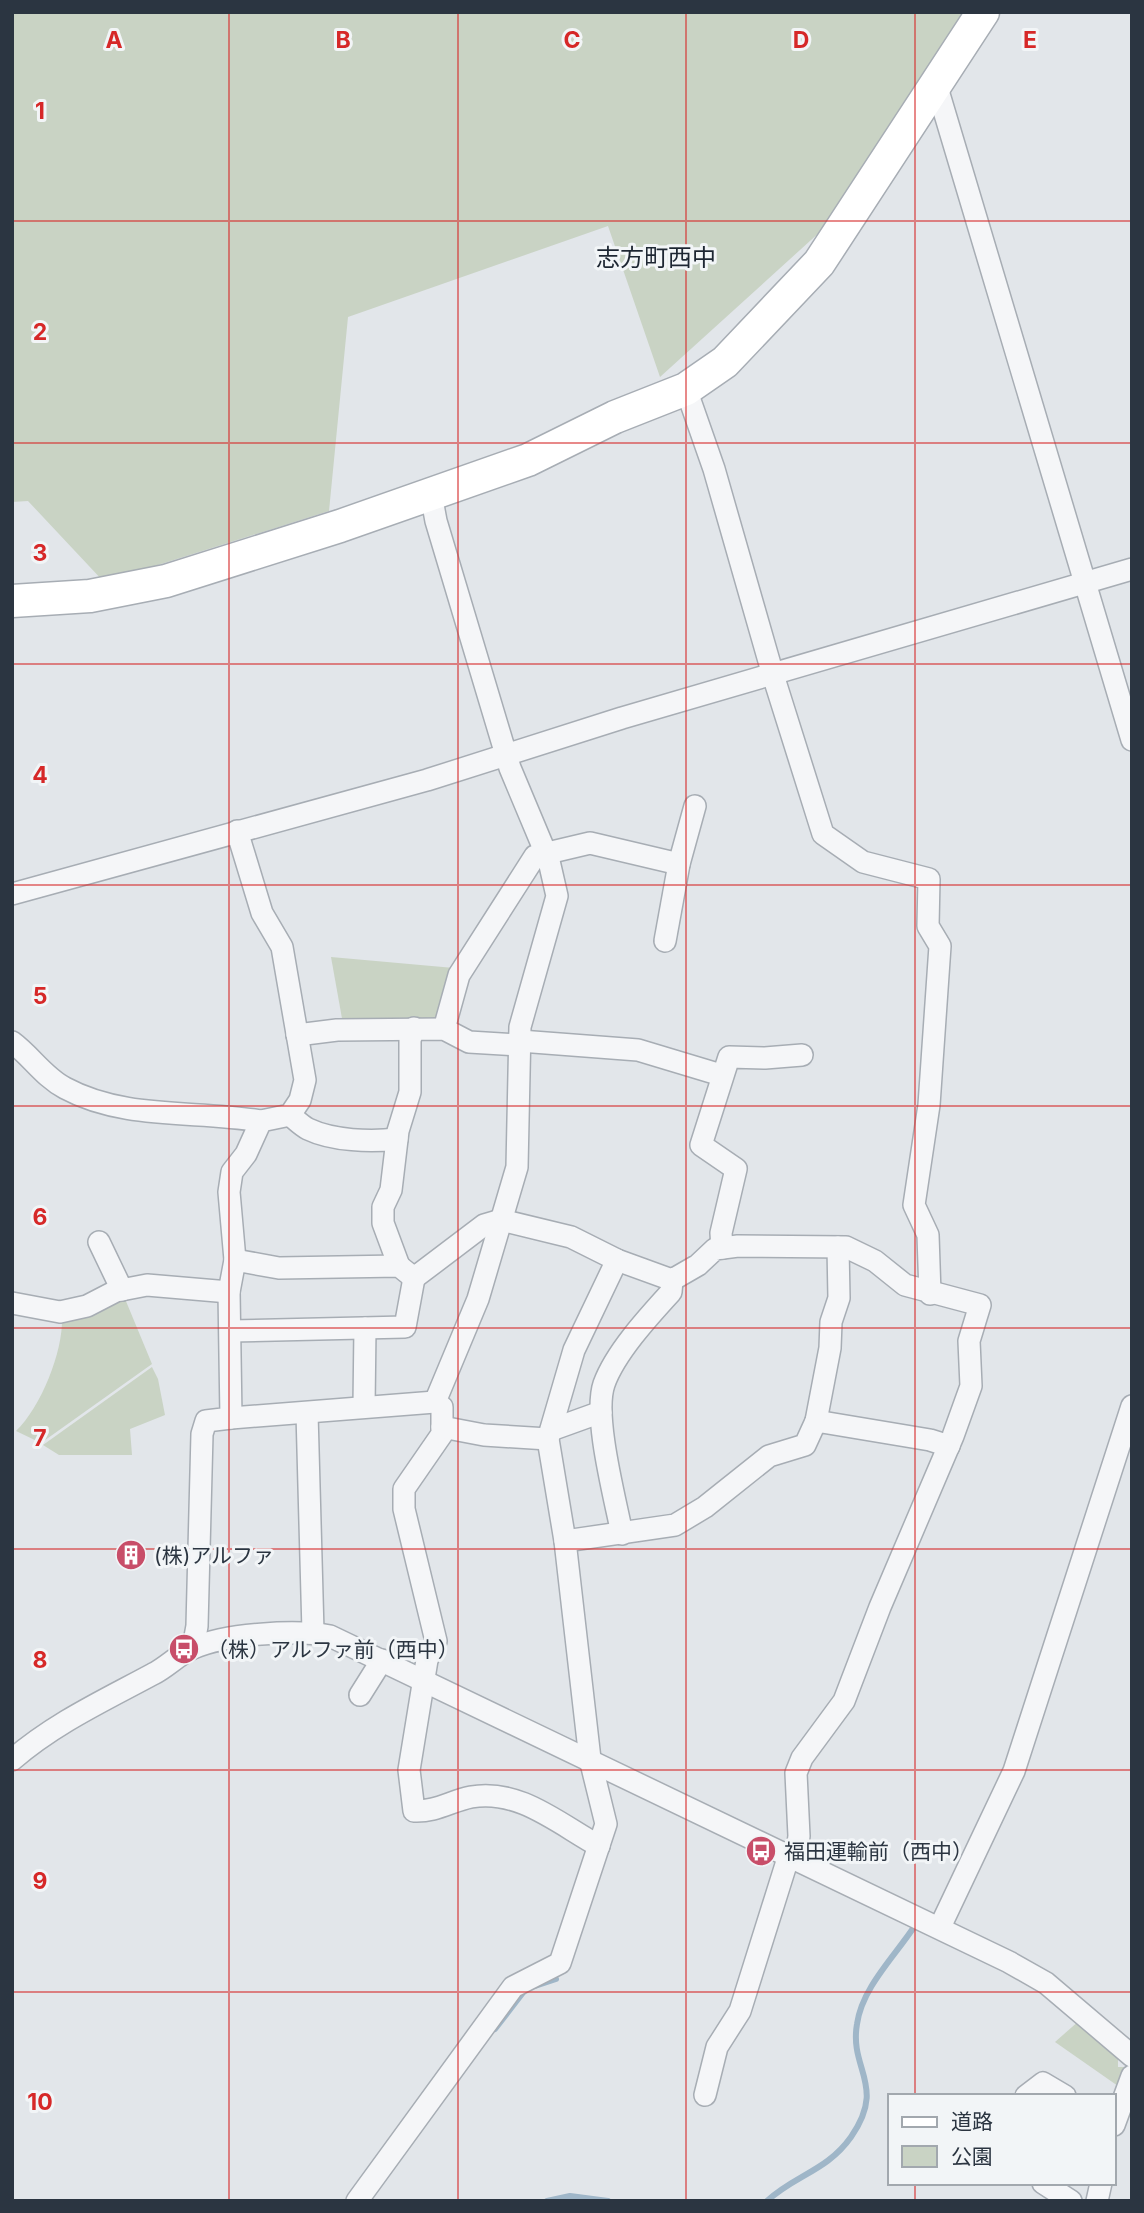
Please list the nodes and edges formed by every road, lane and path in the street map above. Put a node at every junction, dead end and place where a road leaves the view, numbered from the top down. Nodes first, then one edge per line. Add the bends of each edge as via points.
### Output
1 (983, 12) edge
2 (936, 84) junction
3 (686, 388) junction
4 (431, 494) junction
5 (1132, 569) edge
6 (1085, 582) junction
7 (12, 601) edge
8 (773, 675) junction
9 (1132, 740) edge
10 (506, 754) junction
11 (695, 806) dead end
12 (237, 831) junction
13 (545, 852) junction
14 (680, 864) junction
15 (12, 894) edge
16 (665, 941) dead end
17 (414, 1028) junction
18 (444, 1029) junction
19 (297, 1035) junction
20 (12, 1042) edge
21 (520, 1043) junction
22 (802, 1055) dead end
23 (721, 1076) junction
24 (290, 1115) junction
25 (261, 1121) junction
26 (397, 1139) junction
27 (501, 1220) junction
28 (99, 1242) dead end
29 (838, 1247) junction
30 (722, 1248) junction
31 (235, 1260) junction
32 (617, 1260) junction
33 (406, 1272) junction
34 (672, 1280) junction
35 (122, 1290) junction
36 (229, 1292) junction
37 (930, 1294) junction
38 (12, 1303) edge
39 (365, 1328) junction
40 (231, 1331) junction
41 (435, 1402) junction
42 (364, 1406) junction
43 (1132, 1406) edge
44 (601, 1412) junction
45 (307, 1413) junction
46 (231, 1418) junction
47 (816, 1421) junction
48 (442, 1427) junction
49 (550, 1435) junction
50 (949, 1446) junction
51 (622, 1534) junction
52 (565, 1541) junction
53 (313, 1632) junction
54 (193, 1648) junction
55 (382, 1660) junction
56 (425, 1681) junction
57 (360, 1695) dead end
58 (590, 1759) junction
59 (12, 1760) edge
60 (599, 1846) junction
61 (793, 1857) junction
62 (940, 1927) junction
63 (1132, 2056) edge
64 (1132, 2076) edge
65 (1029, 2094) edge
66 (1062, 2094) edge
67 (705, 2095) dead end
68 (1116, 2120) edge
69 (1046, 2185) edge
70 (357, 2201) edge
71 (1071, 2201) edge

1 - 2 street
2 - 3 street via 820,263 725,362
2 - 6 street
3 - 4 street via 528,460
3 - 8 street
4 - 7 street via 144,588 79,598
4 - 10 street
5 - 6 street
6 - 8 street
6 - 9 street
8 - 10 street
8 - 37 street via 823,834 863,862 929,879 928,926 940,946 929,1105 914,1206 929,1235
10 - 12 street
10 - 13 street
11 - 14 street
12 - 15 street
12 - 19 street via 262,913 282,947
13 - 14 street via 590,843
13 - 18 street via 535,856 459,975
13 - 21 street via 557,896 524,1009
14 - 16 street
17 - 18 street
17 - 19 street
17 - 26 street via 410,1092
18 - 21 street via 469,1042
19 - 24 street via 304,1080 300,1100
20 - 25 street via 53,1080 86,1098 155,1112
21 - 23 street via 638,1050
21 - 27 street via 517,1167
22 - 23 street via 734,1055
23 - 30 street via 701,1145 736,1169 721,1233
24 - 25 street
24 - 26 street via 308,1129 377,1141
25 - 31 street via 232,1172 229,1192
26 - 33 street via 383,1223
27 - 32 street via 571,1237
27 - 33 street via 484,1225
27 - 41 street via 478,1299
28 - 35 street
29 - 30 street
29 - 37 street via 875,1261 905,1285
29 - 47 street via 839,1298
30 - 34 street
31 - 33 street via 279,1268
31 - 36 street
32 - 34 street
32 - 49 street via 574,1350
33 - 39 street via 405,1327
34 - 44 street via 671,1292 646,1318 611,1370
35 - 36 street via 147,1285
35 - 38 street via 87,1307 60,1311
36 - 40 street
37 - 50 street via 980,1305 969,1341 971,1386
39 - 40 street
39 - 42 street
40 - 46 street
41 - 42 street
41 - 48 street via 442,1407
42 - 45 street
43 - 62 street via 1014,1771
44 - 49 street
44 - 51 street
45 - 46 street
45 - 53 street
46 - 54 street via 206,1421 202,1434
47 - 50 street
47 - 51 street via 805,1445 769,1456 675,1525
48 - 49 street via 484,1435
48 - 56 street via 442,1434 404,1489 404,1509 436,1641 427,1660
49 - 52 street
50 - 61 street via 844,1701 796,1773 799,1836
51 - 52 street
52 - 58 street
53 - 54 street via 242,1637
53 - 55 street
54 - 59 street via 72,1715
55 - 56 street
55 - 57 street
56 - 58 street
56 - 60 street via 409,1770 414,1811 440,1809 472,1797 507,1798 528,1804
58 - 60 street via 606,1824
58 - 61 street
60 - 70 street via 560,1962 513,1987
61 - 62 street
61 - 67 street via 740,2011 718,2047
62 - 63 street via 1046,1983
64 - 68 street
65 - 66 street via 1043,2083
69 - 71 street

